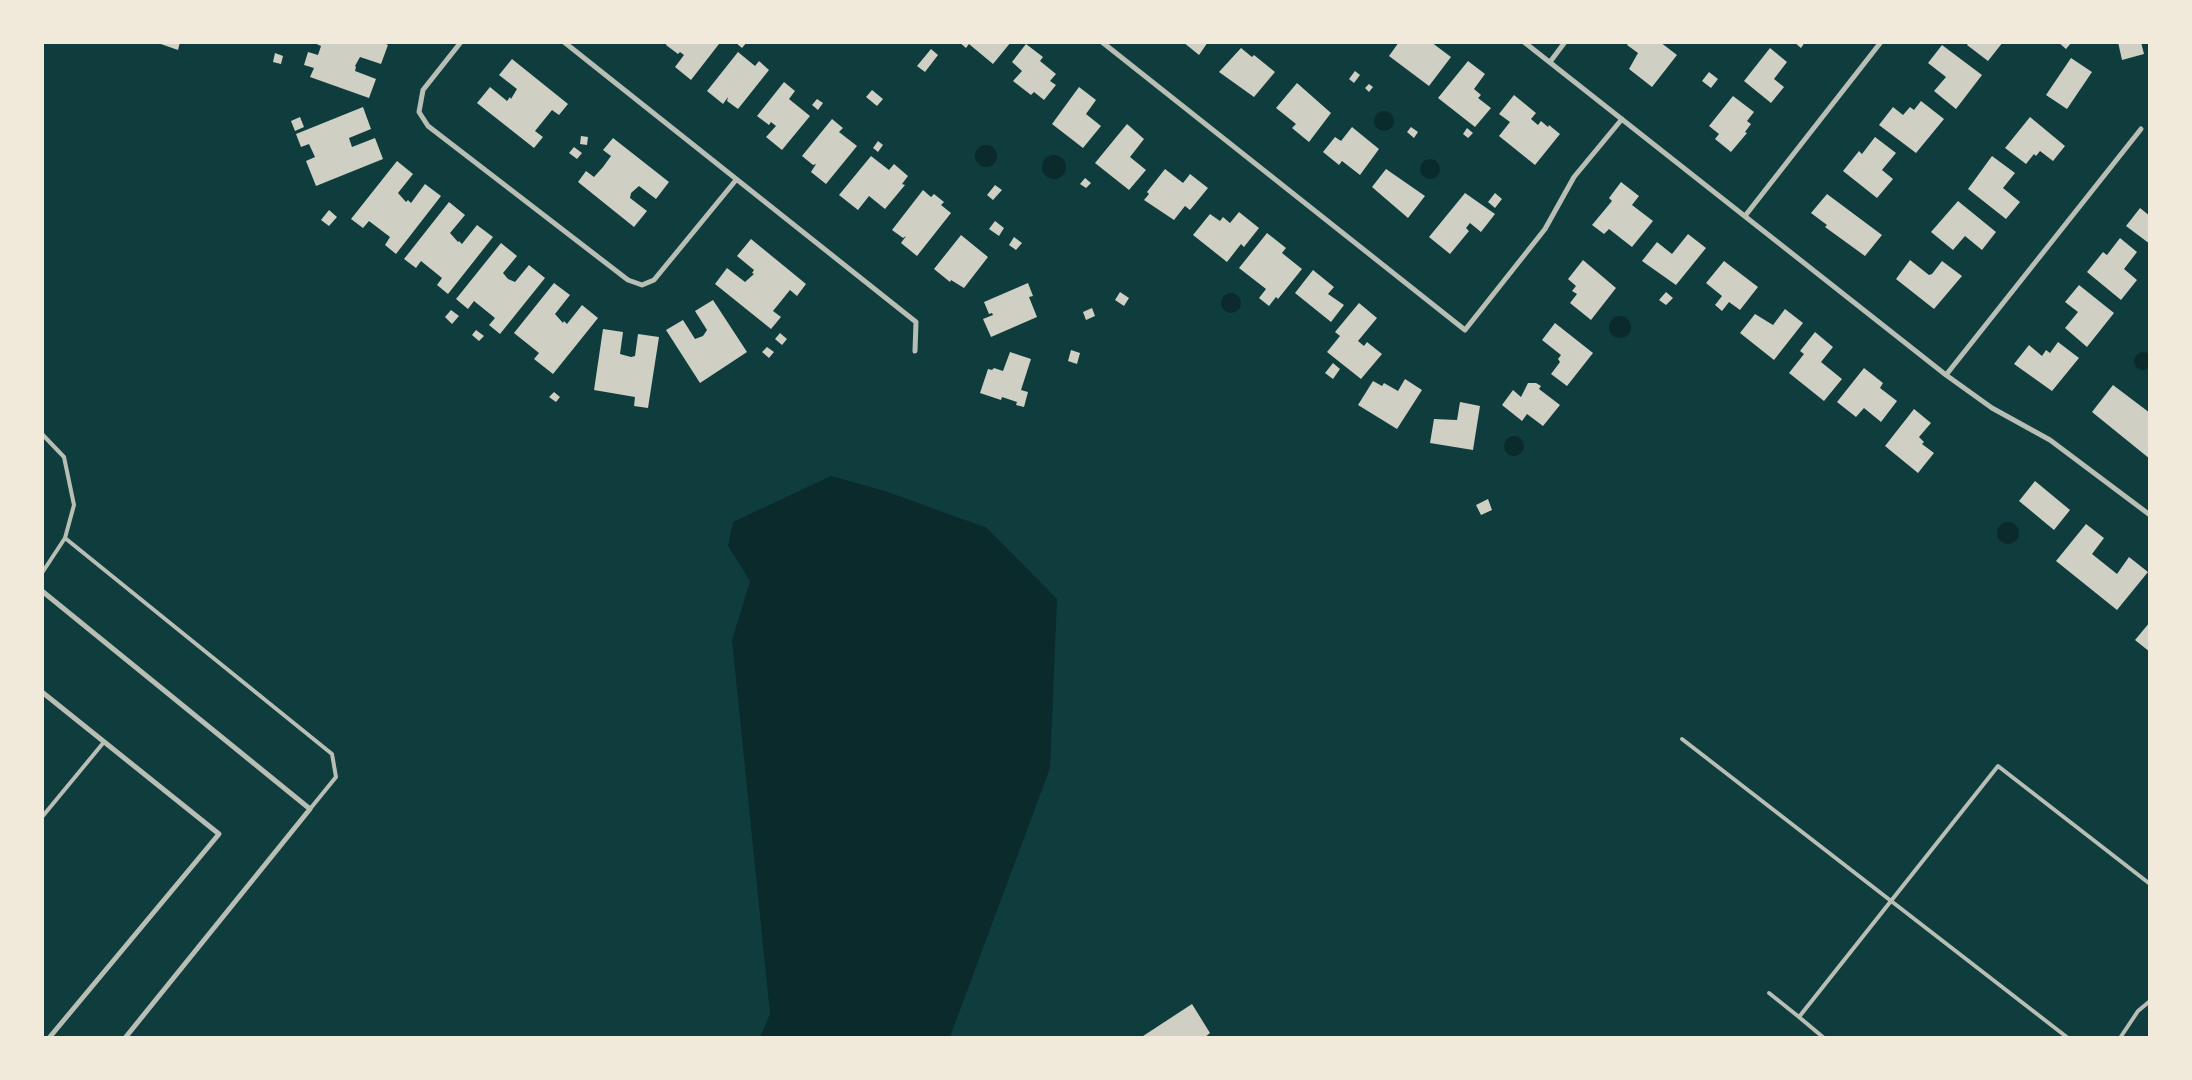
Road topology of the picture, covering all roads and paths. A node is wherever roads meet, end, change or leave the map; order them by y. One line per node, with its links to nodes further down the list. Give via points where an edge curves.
1 (461, 42): 10 (street, via 423,90 419,112 428,126 628,280 642,285 654,280)
2 (564, 42): 10 (street)
3 (1102, 42): 8 (street, via 1465,330 1545,230 1574,177)
4 (1524, 42): 7 (street)
5 (1565, 42): 7 (street)
6 (1881, 42): 11 (street)
7 (1550, 62): 8 (street)
8 (1622, 119): 11 (street)
9 (2142, 129): 13 (street)
10 (736, 180): 12 (street, via 916,322)
11 (1745, 216): 13 (street)
12 (915, 351)
13 (1946, 375): 15 (street, via 1992,408 2050,440)
14 (42, 434): 16 (lane, via 64,457 74,505)
15 (2150, 515)
16 (65, 538): 17 (lane); 22 (lane, via 332,754 336,777)
17 (42, 573)
18 (42, 591): 22 (street)
19 (42, 692): 21 (street)
20 (1682, 739): 25 (lane)
21 (104, 742): 23 (lane); 29 (street, via 220,834)
22 (310, 809): 30 (street)
23 (42, 817)
24 (2150, 884): 25 (lane, via 1998,766)
25 (1891, 901): 28 (lane); 32 (lane)
26 (1769, 993): 28 (lane)
27 (2150, 1001): 33 (lane, via 2138,1011)
28 (1799, 1017): 31 (lane)
29 (49, 1038)
30 (126, 1038)
31 (1824, 1038)
32 (2068, 1038)
33 (2120, 1038)

